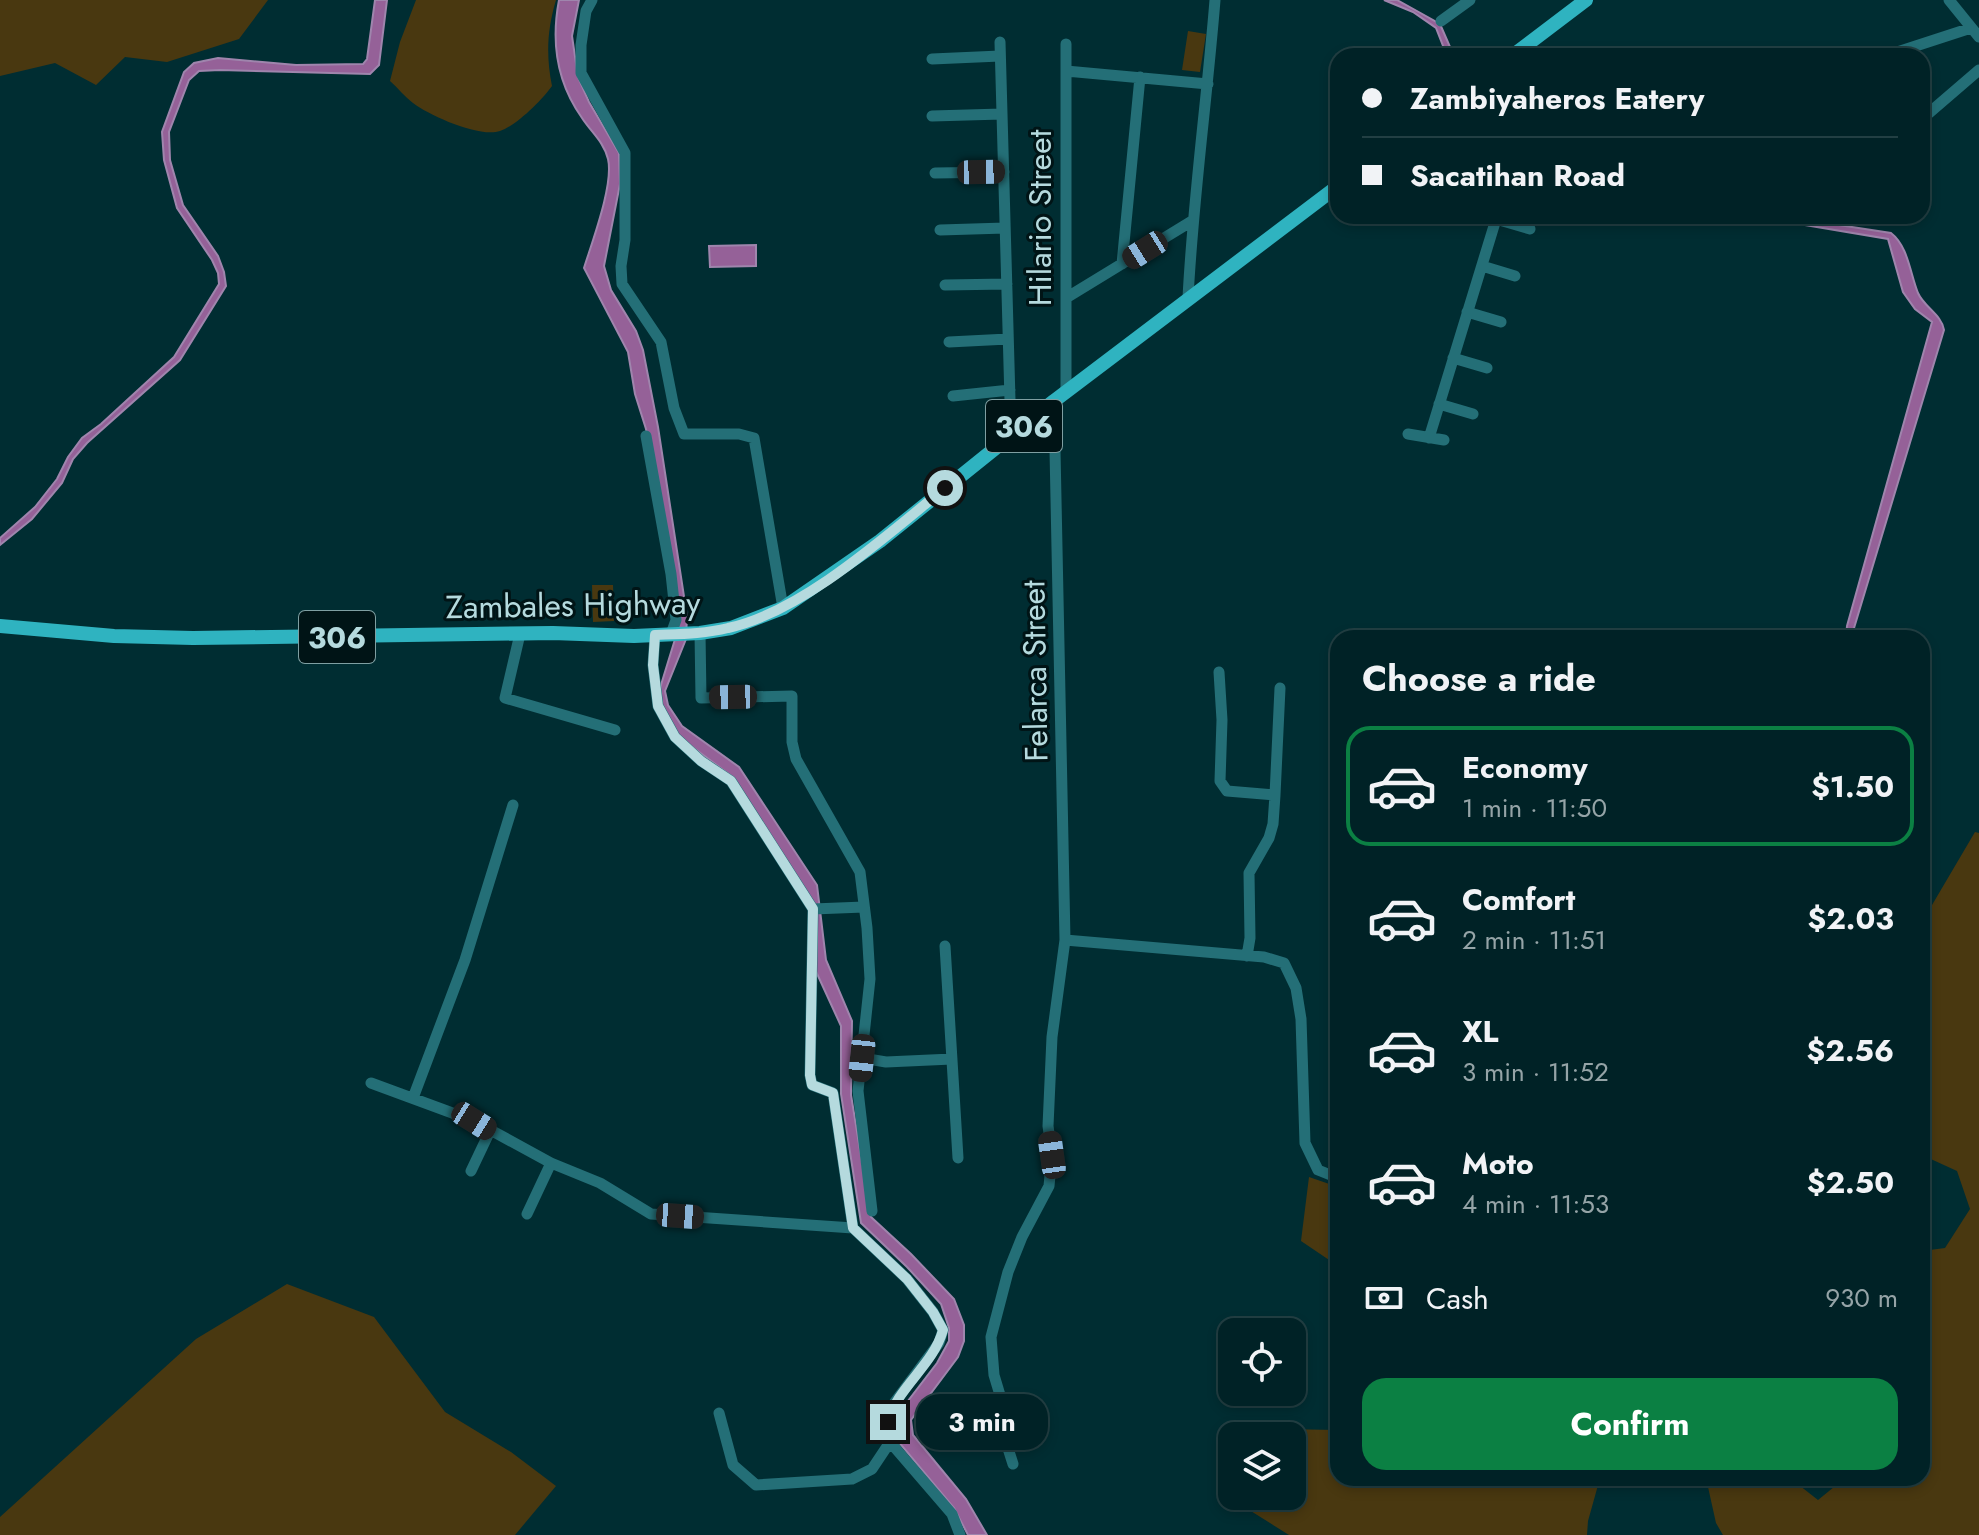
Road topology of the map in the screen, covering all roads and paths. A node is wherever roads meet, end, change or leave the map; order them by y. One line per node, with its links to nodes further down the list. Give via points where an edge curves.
1 (592, 0): 54 (street, via 586,11 581,73 625,153 622,284 661,342 684,434 754,438)
2 (1215, 0): 18 (street)
3 (1470, 0): 7 (street)
4 (1586, 0): 6 (main road)
5 (1949, 0): 8 (street)
6 (1568, 5): 11 (main road)
7 (1441, 21)
8 (1975, 33): 12 (street)
9 (1000, 42): 13 (street)
10 (1066, 44): 16 (street, Hilario Street)
11 (1521, 48)
12 (1916, 48)
13 (1000, 56): 14 (street); 20 (street)
14 (932, 59)
15 (1979, 70): 19 (street)
16 (1066, 71): 17 (street); 36 (street, Hilario Street)
17 (1140, 77): 18 (street); 31 (street)
18 (1208, 84): 25 (street)
19 (1930, 112)
20 (1002, 114): 21 (street); 22 (street)
21 (932, 116)
22 (1004, 172): 23 (street); 28 (street)
23 (935, 173)
24 (1330, 192): 37 (main road, Zambales Highway / 306)
25 (1192, 221): 31 (street); 37 (street)
26 (1495, 224): 32 (street)
27 (1516, 224): 29 (street)
28 (1005, 228): 30 (street); 34 (street)
29 (1530, 229)
30 (940, 230)
31 (1122, 264): 36 (street)
32 (1482, 266): 33 (street); 38 (street)
33 (1515, 276)
34 (1007, 284): 35 (street); 40 (street)
35 (945, 285)
36 (1066, 298): 46 (street, Hilario Street)
37 (1188, 298): 46 (main road, Zambales Highway / 306)
38 (1467, 312): 39 (street); 42 (street)
39 (1501, 322)
40 (1008, 339): 41 (street); 44 (street)
41 (949, 342)
42 (1453, 358): 43 (street); 47 (street)
43 (1487, 368)
44 (1010, 390): 45 (street); 51 (street)
45 (953, 396)
46 (1060, 397): 51 (main road, Zambales Highway / 306); 69 (street, Felarca Street)
47 (1439, 404): 48 (street); 52 (street)
48 (1473, 414)
49 (1408, 434): 52 (street)
50 (646, 436): 58 (street, via 671,574)
51 (1011, 436): 54 (main road, Zambales Highway / 306, via 880,541)
52 (1429, 438): 53 (street)
53 (1444, 440)
54 (783, 608): 56 (main road, Zambales Highway / 306, via 731,628)
55 (0, 626): 57 (main road, Zambales Highway / 306, via 193,638)
56 (697, 633): 58 (main road, Zambales Highway / 306); 67 (street, via 701,698 792,696 796,759 860,872)
57 (520, 634): 59 (main road, Zambales Highway / 306); 62 (street, via 505,698)
58 (673, 634): 59 (main road, Zambales Highway / 306)
59 (655, 635): 68 (street, via 658,706 675,737 731,781)
60 (1219, 672): 63 (street, via 1220,781 1227,791)
61 (1280, 688): 64 (street)
62 (615, 730)
63 (1254, 795): 64 (street); 66 (street)
64 (1275, 795): 66 (street)
65 (513, 805): 75 (street, via 465,960)
66 (1274, 816): 71 (street, via 1269,838 1249,873)
67 (864, 907): 68 (street); 72 (street, via 870,979)
68 (813, 909): 83 (street, via 810,1075 812,1085 833,1093)
69 (1065, 940): 71 (street); 86 (street, Felarca Street, via 1052,1037 1049,1186 1008,1272 991,1337)
70 (945, 946): 73 (street)
71 (1247, 956): 80 (street, via 1284,963 1296,988 1305,1143 1318,1170)
72 (862, 1058): 73 (street); 81 (street, via 858,1091)
73 (952, 1059): 77 (street)
74 (371, 1083): 75 (street)
75 (413, 1098): 76 (street)
76 (490, 1131): 78 (street); 79 (street)
77 (958, 1158)
78 (551, 1163): 82 (street); 83 (street, via 600,1183 651,1214)
79 (471, 1171)
80 (1330, 1175)
81 (872, 1211)
82 (527, 1214)
83 (853, 1228): 85 (street, via 907,1279 943,1330 934,1352 892,1406)
84 (719, 1413): 85 (street, via 733,1465 756,1485 852,1479 872,1469)
85 (890, 1442): 87 (street, via 952,1514)
86 (1013, 1464)
87 (960, 1535)

